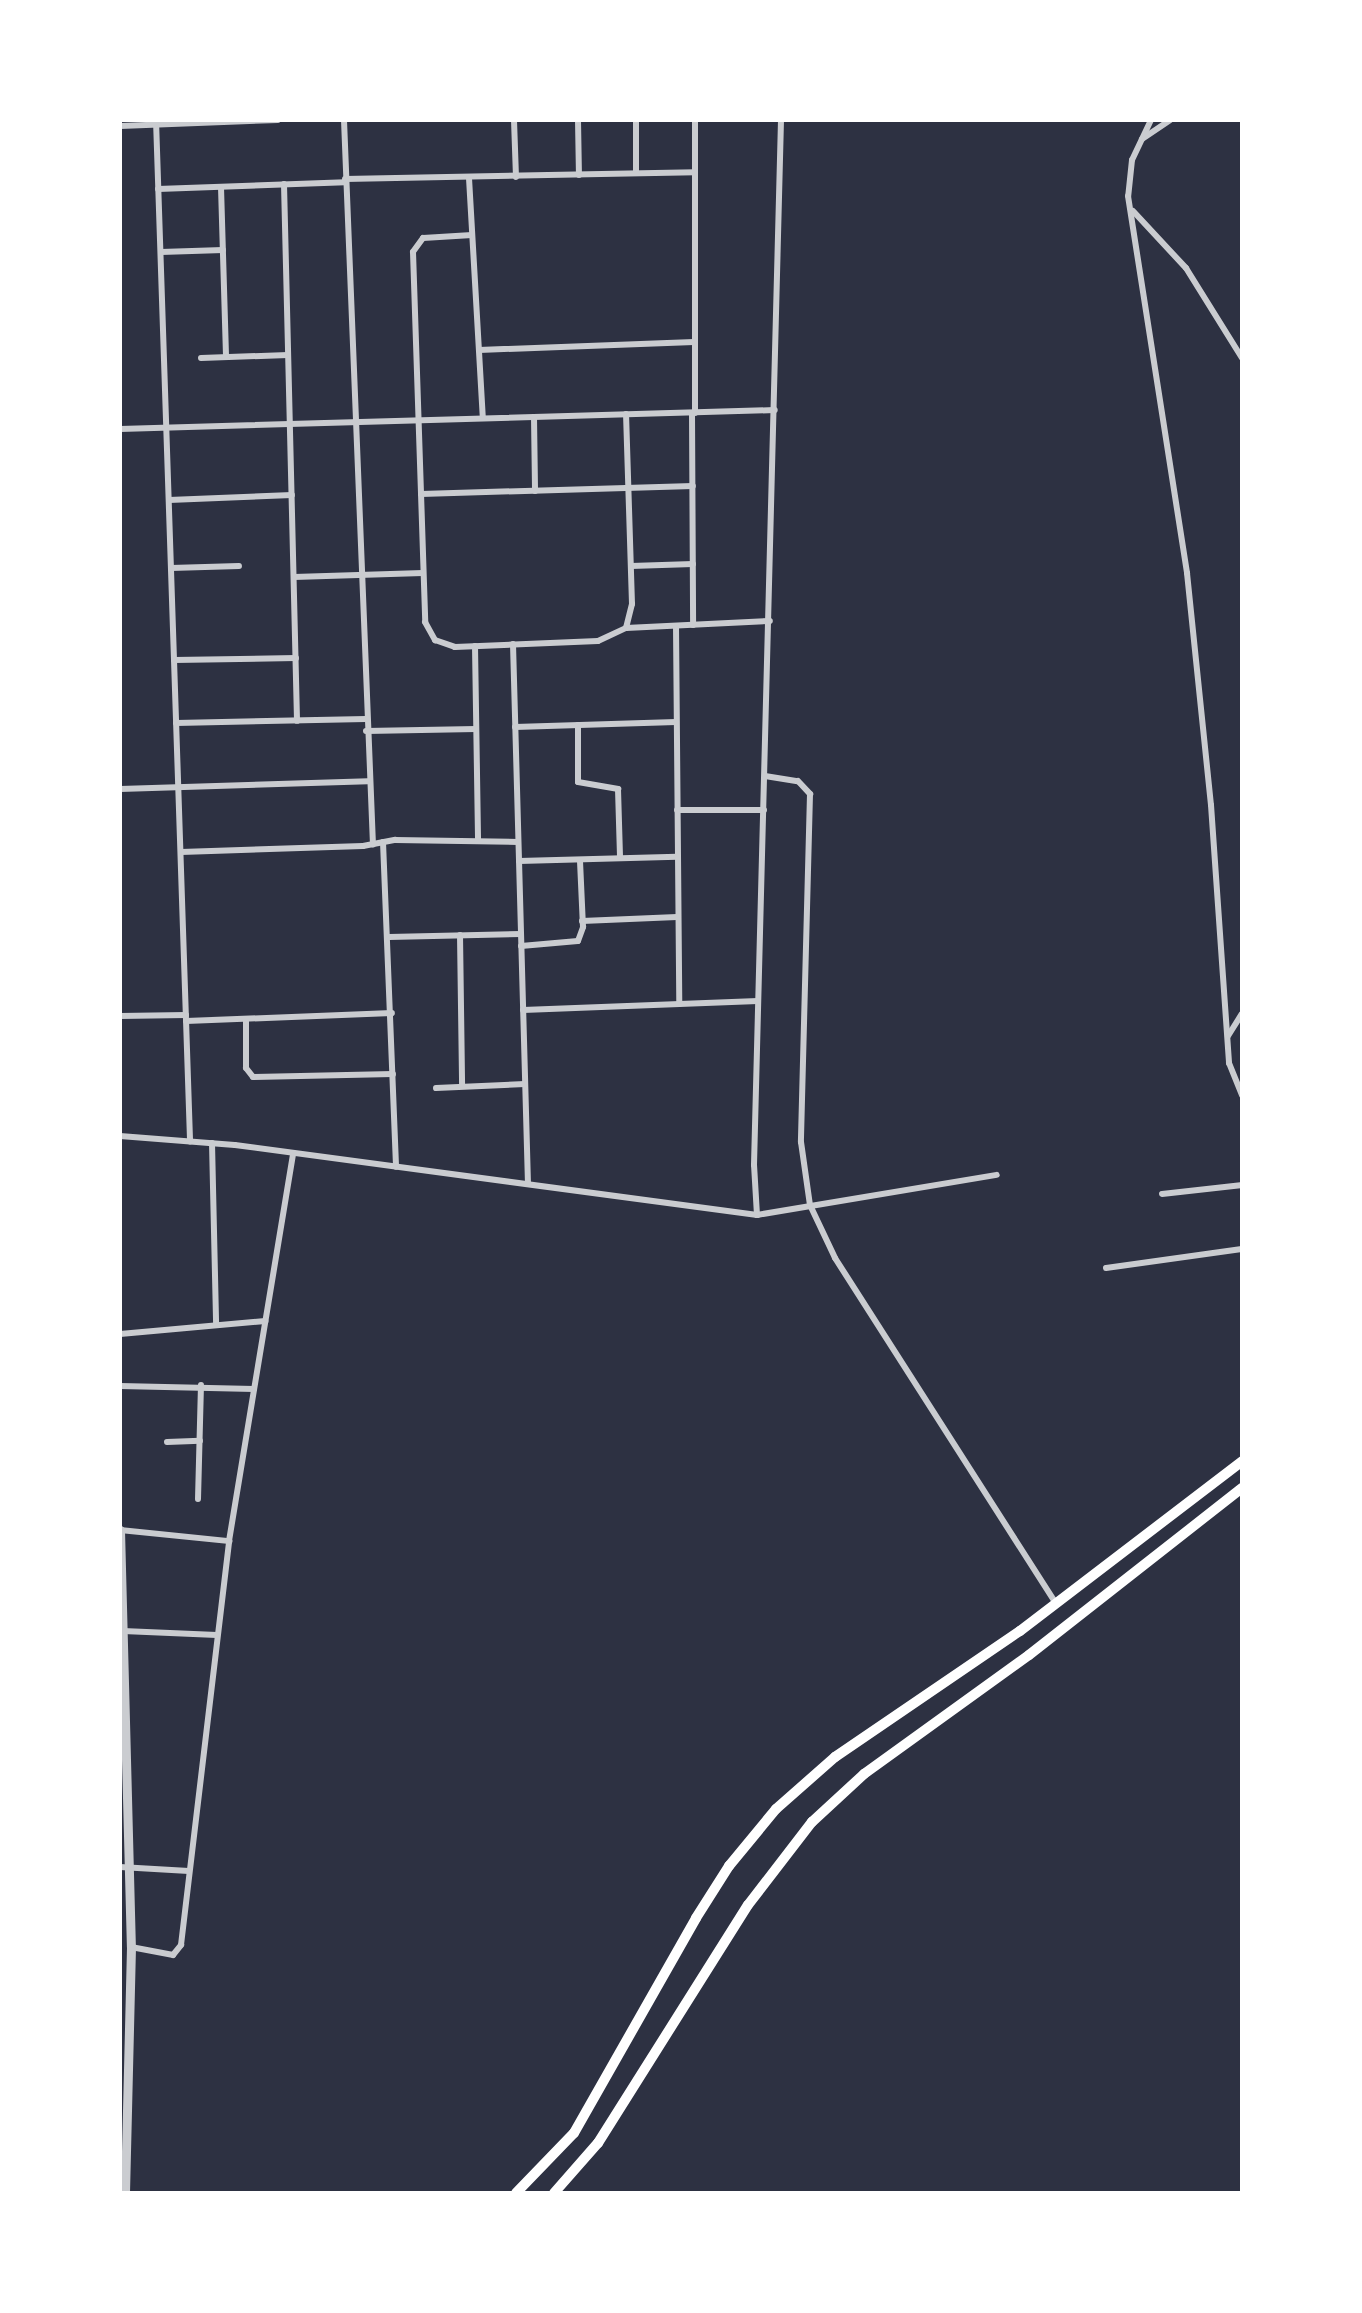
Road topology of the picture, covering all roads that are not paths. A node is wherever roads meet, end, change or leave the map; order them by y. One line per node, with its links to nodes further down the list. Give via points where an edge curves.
1 (278, 120): 10 (street)
2 (344, 120): 18 (street)
3 (514, 120): 16 (street)
4 (578, 120): 15 (street)
5 (636, 120): 14 (street)
6 (695, 120): 13 (street)
7 (780, 120): 32 (street)
8 (1151, 120): 12 (street)
9 (1170, 120): 12 (street)
10 (156, 122): 11 (street); 21 (street)
11 (120, 126)
12 (1139, 141): 22 (street, via 1129,170)
13 (695, 172): 14 (street); 26 (street)
14 (636, 174): 15 (street)
15 (578, 175): 16 (street)
16 (516, 177): 17 (street)
17 (469, 178): 18 (street); 23 (street)
18 (345, 180): 19 (street); 38 (street)
19 (284, 184): 20 (street); 28 (street)
20 (220, 187): 21 (street); 24 (street)
21 (158, 190): 25 (street)
22 (1130, 208): 31 (street, via 1186,268); 100 (street, via 1190,604)
23 (472, 235): 27 (street); 37 (street, via 428,236 414,246)
24 (222, 250): 25 (street); 29 (street)
25 (161, 252): 40 (street)
26 (694, 342): 27 (street); 33 (street)
27 (479, 350): 36 (street)
28 (288, 355): 29 (street); 39 (street)
29 (226, 357): 30 (street)
30 (201, 358)
31 (1242, 358)
32 (775, 410): 33 (street); 55 (street)
33 (694, 412): 34 (street); 42 (street)
34 (626, 414): 35 (street); 43 (street)
35 (534, 417): 36 (street); 44 (street)
36 (483, 418): 37 (street)
37 (419, 420): 38 (street); 45 (street)
38 (354, 422): 39 (street); 53 (street)
39 (290, 424): 40 (street); 46 (street)
40 (166, 427): 41 (street); 47 (street)
41 (120, 429)
42 (693, 486): 43 (street); 48 (street)
43 (629, 488): 44 (street); 50 (street)
44 (536, 491): 45 (street)
45 (421, 494): 52 (street)
46 (292, 495): 47 (street); 54 (street)
47 (169, 500): 51 (street)
48 (693, 564): 50 (street); 56 (street)
49 (239, 566): 51 (street)
50 (631, 566): 58 (street, via 632,616)
51 (171, 568): 62 (street)
52 (423, 572): 53 (street); 60 (street, via 424,622 435,640)
53 (360, 575): 54 (street); 63 (street)
54 (294, 577): 61 (street)
55 (770, 621): 56 (street); 71 (street)
56 (693, 625): 57 (street)
57 (676, 626): 58 (street); 65 (street)
58 (626, 628): 59 (street, via 608,640)
59 (512, 644): 60 (street); 68 (street)
60 (475, 646): 69 (street)
61 (296, 658): 62 (street); 64 (street)
62 (174, 660): 66 (street)
63 (366, 720): 64 (street); 70 (street)
64 (297, 721): 66 (street)
65 (676, 722): 67 (street); 75 (street)
66 (176, 723): 73 (street)
67 (578, 725): 68 (street); 83 (street, via 578,782 618,789)
68 (515, 727): 79 (street)
69 (476, 729): 70 (street); 77 (street)
70 (366, 731): 72 (street)
71 (765, 776): 76 (street); 115 (street, via 798,781 810,794 801,1142)
72 (368, 781): 73 (street); 80 (street)
73 (178, 788): 74 (street); 81 (street)
74 (120, 789)
75 (677, 810): 76 (street); 82 (street)
76 (764, 810): 92 (street)
77 (478, 839): 78 (street); 79 (street)
78 (384, 842): 80 (street); 90 (street)
79 (518, 842): 85 (street)
80 (373, 844): 81 (street)
81 (180, 852): 98 (street)
82 (677, 857): 83 (street); 86 (street)
83 (620, 858): 84 (street)
84 (580, 860): 85 (street); 87 (street)
85 (519, 861): 88 (street)
86 (678, 916): 87 (street); 93 (street)
87 (582, 921): 91 (street, via 582,935 572,945)
88 (521, 934): 89 (street); 91 (street)
89 (460, 935): 90 (street); 103 (street)
90 (389, 938): 95 (street)
91 (521, 946): 94 (street)
92 (758, 1001): 93 (street); 116 (street)
93 (679, 1004): 94 (street)
94 (523, 1010): 102 (street)
95 (392, 1013): 99 (street); 101 (street)
96 (1242, 1014): 100 (street)
97 (120, 1016): 98 (street)
98 (186, 1018): 99 (street); 107 (street)
99 (246, 1018): 101 (street, via 246,1068 253,1077)
100 (1227, 1037): 105 (street)
101 (393, 1074): 110 (street)
102 (525, 1084): 103 (street); 112 (street)
103 (462, 1086): 104 (street)
104 (436, 1088)
105 (1242, 1096)
106 (120, 1136): 107 (street)
107 (190, 1142): 108 (street)
108 (212, 1143): 109 (street); 120 (street)
109 (293, 1153): 110 (street); 119 (street)
110 (396, 1166): 112 (street)
111 (997, 1174): 115 (street)
112 (528, 1184): 116 (street)
113 (1242, 1185): 114 (street)
114 (1162, 1194)
115 (810, 1205): 116 (street); 132 (street, via 861,1301)
116 (757, 1214)
117 (1242, 1249): 118 (street)
118 (1106, 1268)
119 (266, 1320): 120 (street); 124 (street)
120 (216, 1326): 121 (street)
121 (120, 1334)
122 (201, 1385): 123 (street); 124 (street); 125 (street)
123 (120, 1386)
124 (254, 1389): 131 (street)
125 (200, 1441): 126 (street); 129 (street)
126 (166, 1442)
127 (1242, 1461): 132 (main road)
128 (1242, 1488): 139 (main road, via 864,1774 812,1822 748,1905)
129 (198, 1499)
130 (120, 1530): 131 (street); 133 (street)
131 (229, 1541): 134 (street)
132 (1056, 1603): 138 (main road, via 835,1756 776,1809 696,1918)
133 (123, 1631): 134 (street); 135 (street)
134 (217, 1635): 136 (street)
135 (124, 1867): 136 (street); 137 (street)
136 (189, 1870): 137 (street, via 177,1953)
137 (130, 1947): 140 (street)
138 (574, 2132): 139 (main road); 141 (main road)
139 (590, 2153): 142 (main road)
140 (125, 2193)
141 (516, 2193)
142 (554, 2193)

